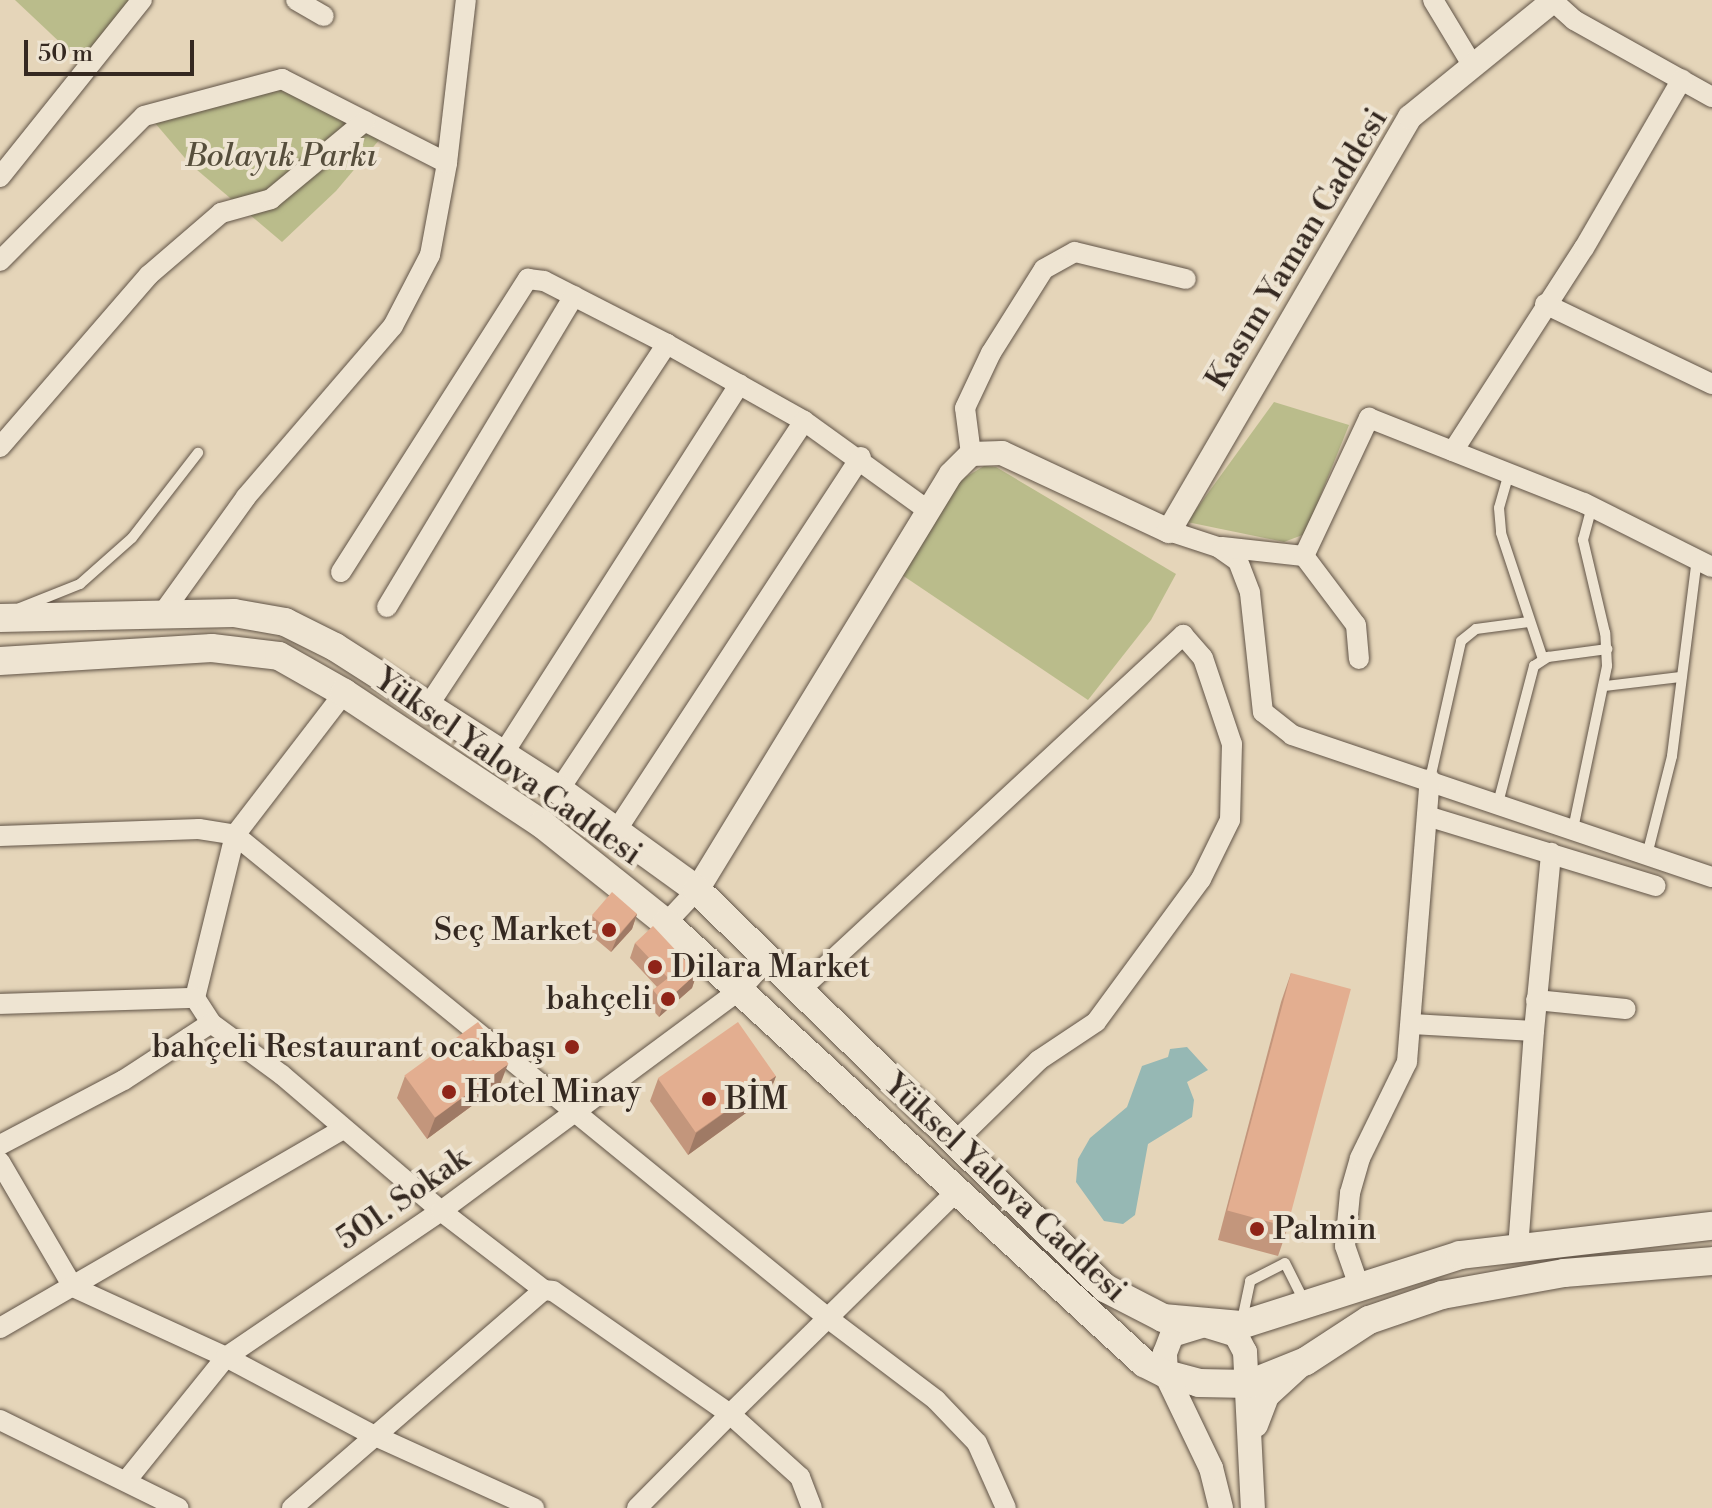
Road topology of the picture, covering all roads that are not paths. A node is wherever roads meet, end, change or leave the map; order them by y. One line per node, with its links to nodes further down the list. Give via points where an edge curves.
1 (142, 0): 12 (street)
2 (296, 0): 6 (street)
3 (466, 0): 11 (street)
4 (1433, 0): 7 (street)
5 (1553, 0): 7 (street, Kasım Yaman Caddesi); 8 (street, via 1574,20)
6 (324, 16)
7 (1471, 63): 29 (street, Kasım Yaman Caddesi, via 1410,117)
8 (1682, 79): 9 (street); 16 (street, via 1584,248)
9 (1712, 97)
10 (365, 121): 11 (street); 13 (street, via 282,79 144,116); 21 (street, via 271,199 221,213 149,275)
11 (447, 163): 35 (street, via 430,255 393,326 246,497)
12 (0, 177)
13 (0, 261)
14 (1186, 279): 24 (street, via 1075,252 1044,269 991,353 965,408)
15 (574, 296): 17 (street); 33 (street, via 544,281 528,279 520,285); 34 (street)
16 (1545, 304): 19 (street); 22 (street)
17 (667, 344): 18 (street); 45 (street)
18 (740, 384): 20 (street); 46 (street)
19 (1712, 384)
20 (804, 421): 25 (street); 48 (street)
21 (0, 447)
22 (1453, 451): 26 (street); 31 (street, via 1369,418)
23 (198, 453): 36 (lane, via 132,538 80,584)
24 (971, 454): 28 (street, via 951,474); 29 (street, via 1002,453)
25 (861, 457): 28 (street); 52 (street)
26 (1509, 473): 27 (street); 37 (lane, via 1499,508 1501,533)
27 (1592, 507): 32 (street); 38 (lane, via 1583,540)
28 (929, 511): 59 (street)
29 (1169, 531): 30 (street)
30 (1218, 547): 31 (street); 47 (street, via 1238,561 1250,593 1263,712 1292,735)
31 (1304, 556): 39 (street, via 1356,625)
32 (1704, 563): 42 (lane)
33 (341, 572)
34 (387, 607)
35 (162, 614): 36 (main road, Yüksel Yalova Caddesi); 45 (main road, Yüksel Yalova Caddesi, via 234,613 285,622)
36 (0, 617)
37 (1529, 622): 40 (lane); 47 (lane, via 1476,629 1461,641)
38 (1607, 649): 40 (lane); 43 (lane)
39 (1359, 659)
40 (1543, 659): 49 (lane, via 1532,670)
41 (0, 661): 44 (main road, Yüksel Yalova Caddesi, via 212,648 279,656)
42 (1681, 677): 43 (lane); 56 (lane, via 1672,756)
43 (1605, 686): 51 (lane)
44 (344, 693): 53 (street); 60 (main road, Yüksel Yalova Caddesi, via 542,824)
45 (428, 706): 46 (main road, Yüksel Yalova Caddesi)
46 (503, 754): 48 (main road, Yüksel Yalova Caddesi)
47 (1430, 779): 49 (street); 50 (street)
48 (559, 790): 52 (main road, Yüksel Yalova Caddesi)
49 (1498, 803): 51 (street)
50 (1427, 816): 55 (street); 69 (street)
51 (1573, 829): 56 (street)
52 (616, 831): 59 (main road, Yüksel Yalova Caddesi)
53 (235, 835): 54 (street, via 199,829); 64 (street); 71 (street)
54 (0, 836)
55 (1551, 853): 58 (street); 65 (street)
56 (1647, 855): 57 (street)
57 (1712, 877)
58 (1656, 886)
59 (697, 890): 60 (street); 61 (main road, Yüksel Yalova Caddesi)
60 (666, 923): 62 (main road, Yüksel Yalova Caddesi)
61 (765, 962): 62 (street, 501. Sokak); 63 (main road, Yüksel Yalova Caddesi)
62 (740, 990): 71 (street, 501. Sokak); 76 (main road, Yüksel Yalova Caddesi)
63 (799, 991): 73 (main road, Yüksel Yalova Caddesi); 73 (street, via 1183,635 1203,658 1232,744 1230,820 1201,879 1096,1022 1039,1060)
64 (195, 998): 66 (street); 68 (street)
65 (1536, 1000): 67 (street); 70 (street)
66 (0, 1004)
67 (1626, 1009)
68 (211, 1023): 72 (street); 74 (street, via 124,1080)
69 (1412, 1024): 70 (street); 81 (street, via 1407,1062 1360,1158 1350,1193 1345,1246)
70 (1534, 1031): 79 (street)
71 (577, 1111): 77 (street, 501. Sokak); 85 (street)
72 (343, 1129): 77 (street); 82 (street)
73 (953, 1144): 86 (main road, Yüksel Yalova Caddesi, via 1105,1288 1163,1318)
74 (0, 1145)
75 (0, 1162): 82 (street)
76 (958, 1190): 85 (street); 91 (main road, Yüksel Yalova Caddesi, via 1144,1363)
77 (441, 1211): 83 (street); 89 (street, 501. Sokak)
78 (1712, 1226): 79 (main road, Yüksel Yalova Caddesi)
79 (1518, 1248): 81 (main road, Yüksel Yalova Caddesi, via 1460,1255)
80 (1712, 1261): 90 (main road, via 1564,1273 1442,1295 1369,1320)
81 (1359, 1286): 84 (main road, Yüksel Yalova Caddesi)
82 (73, 1287): 88 (street); 89 (street)
83 (544, 1290): 93 (street, via 553,1291); 95 (street)
84 (1305, 1305): 87 (main road, Yüksel Yalova Caddesi); 87 (lane, via 1285,1263 1250,1281)
85 (829, 1319): 93 (street); 103 (street, via 936,1400 977,1443)
86 (1204, 1325): 87 (main road, Yüksel Yalova Caddesi); 91 (street, via 1172,1335 1165,1353); 92 (street, via 1236,1335 1245,1352)
87 (1241, 1325)
88 (0, 1328)
89 (226, 1357): 95 (street); 97 (street, 501. Sokak)
90 (1306, 1361): 92 (main road); 96 (street, via 1267,1396)
91 (1166, 1374): 92 (main road, Yüksel Yalova Caddesi); 104 (street, via 1211,1468)
92 (1242, 1386): 96 (street)
93 (730, 1414): 101 (street); 102 (street, via 800,1477)
94 (0, 1420): 97 (street)
95 (373, 1435): 99 (street); 100 (street)
96 (1252, 1439): 105 (street)
97 (126, 1481): 98 (street)
98 (179, 1508)
99 (292, 1508)
100 (534, 1508)
101 (637, 1508)
102 (812, 1508)
103 (1006, 1508)
104 (1221, 1508)
105 (1253, 1508)

